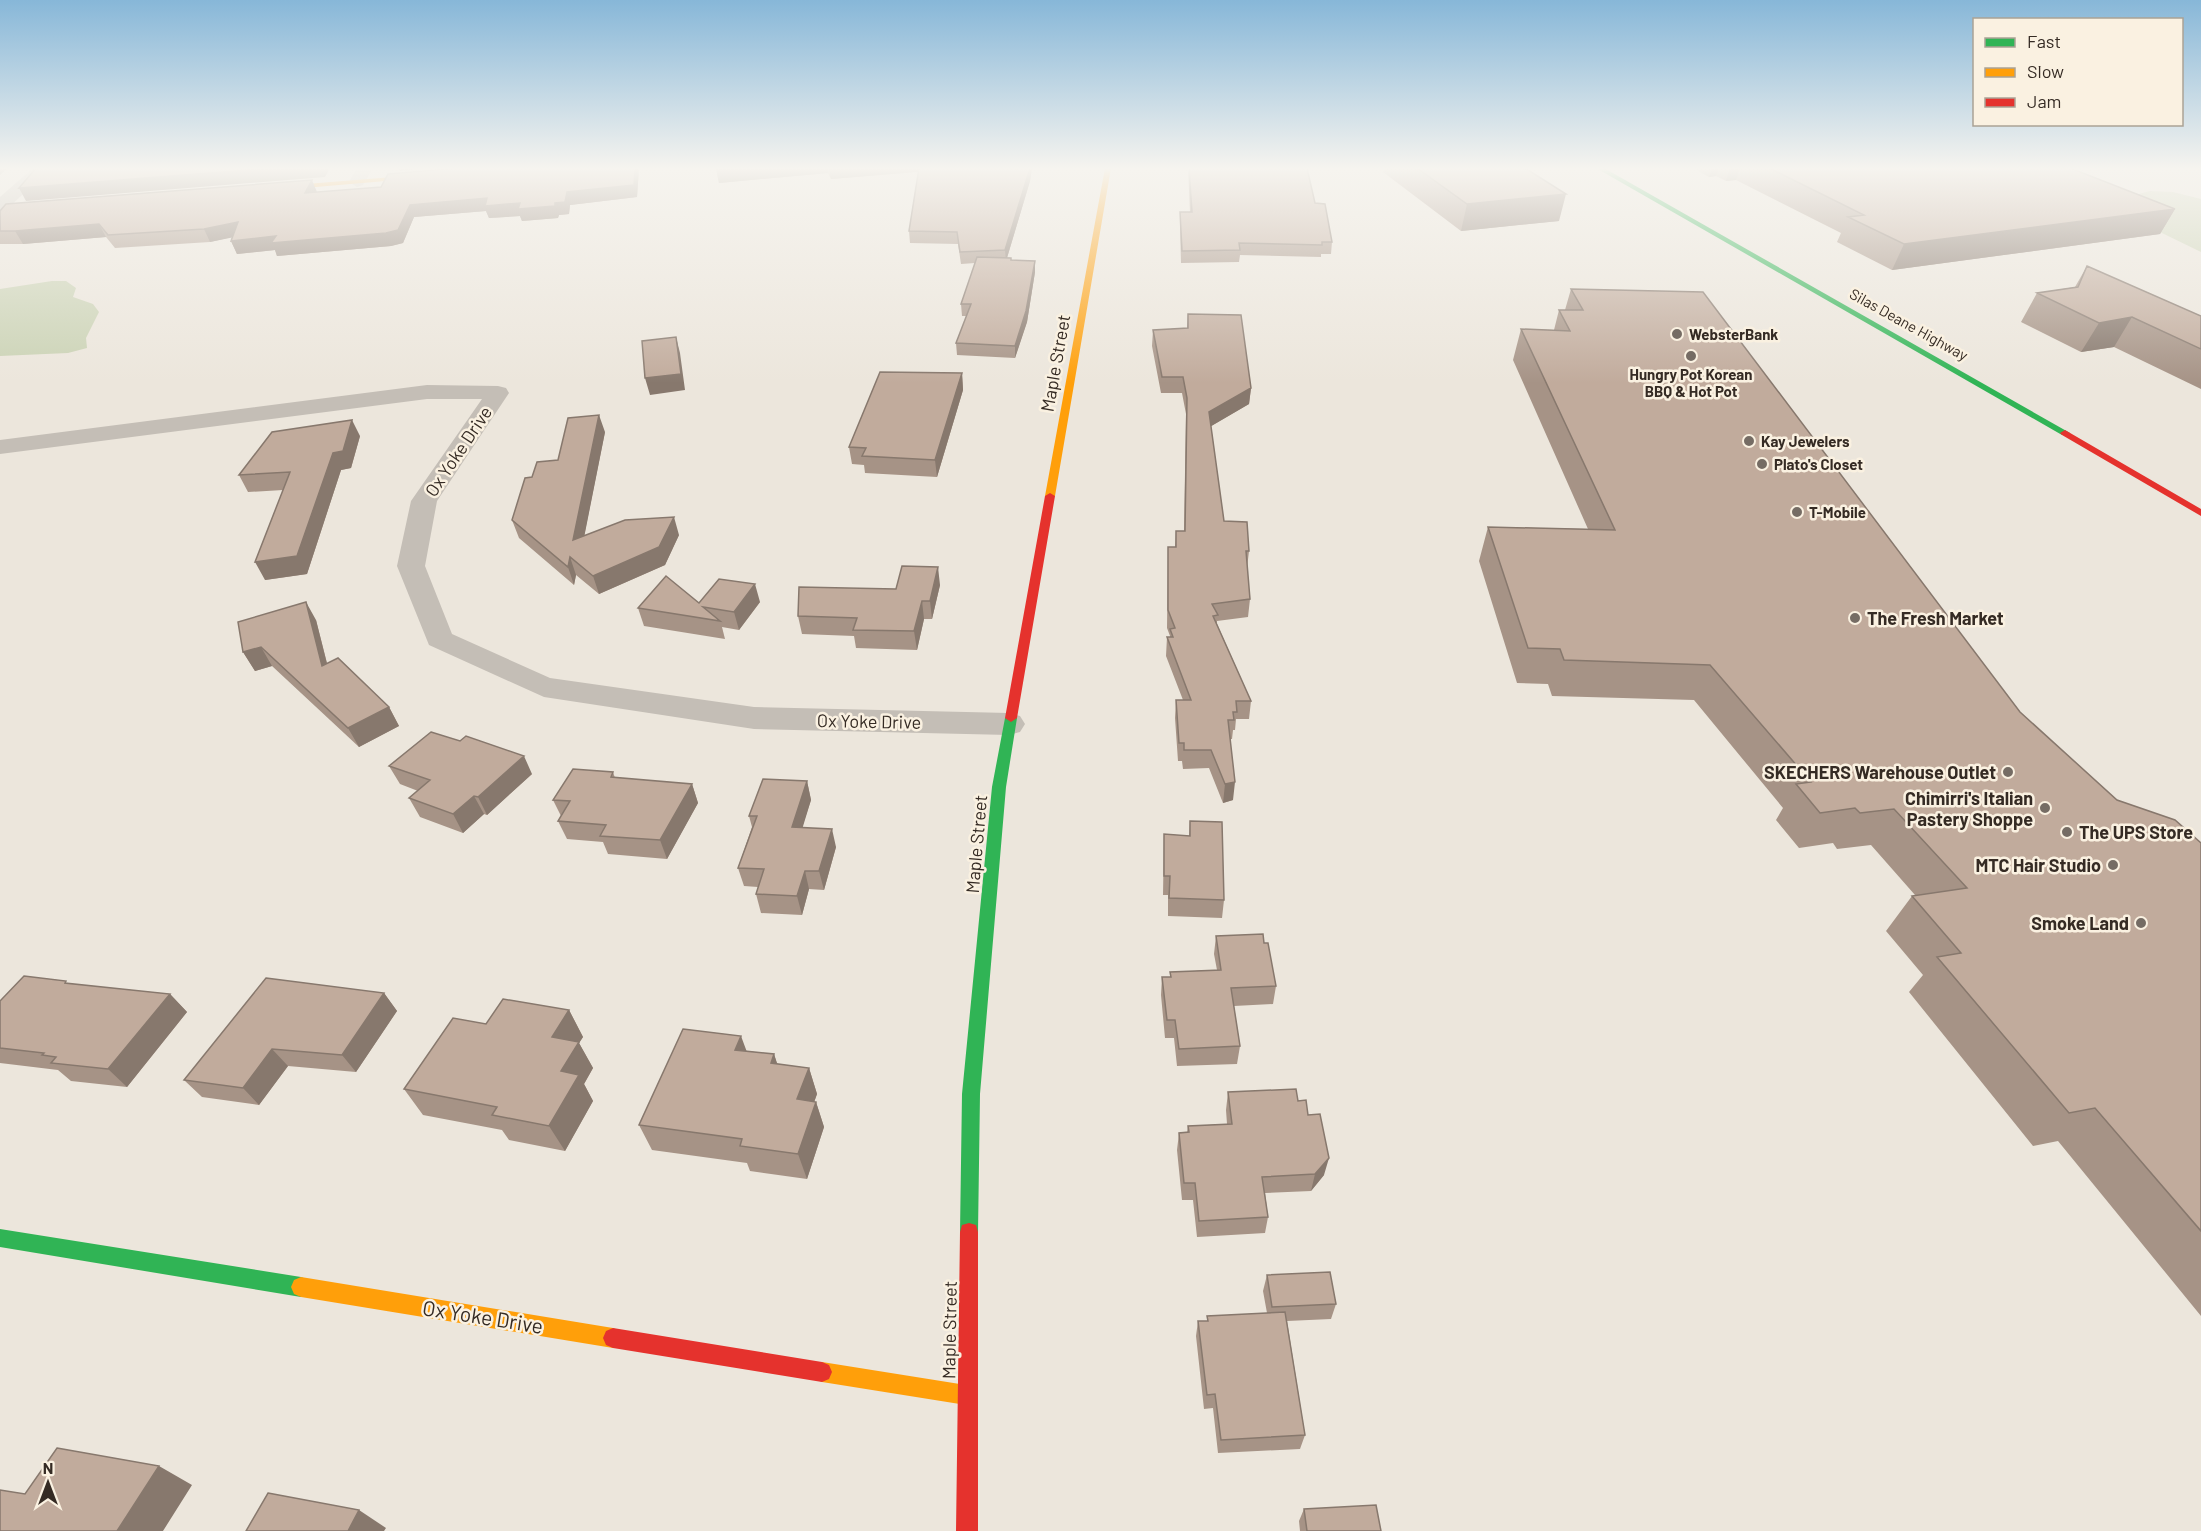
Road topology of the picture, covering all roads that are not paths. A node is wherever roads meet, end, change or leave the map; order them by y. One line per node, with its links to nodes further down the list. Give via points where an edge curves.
1 (1095, 239): 5 (main road, Maple Street)
2 (1726, 239): 4 (main road, Silas Deane Highway)
3 (0, 447): 5 (street, Ox Yoke Drive, via 428,392 498,393 424,501 411,566 439,639 544,687 754,718)
4 (2201, 513)
5 (1009, 724): 7 (main road, Maple Street, via 999,787 971,1094)
6 (0, 1239): 7 (main road, Ox Yoke Drive)
7 (966, 1395): 8 (main road, Maple Street)
8 (967, 1531)

